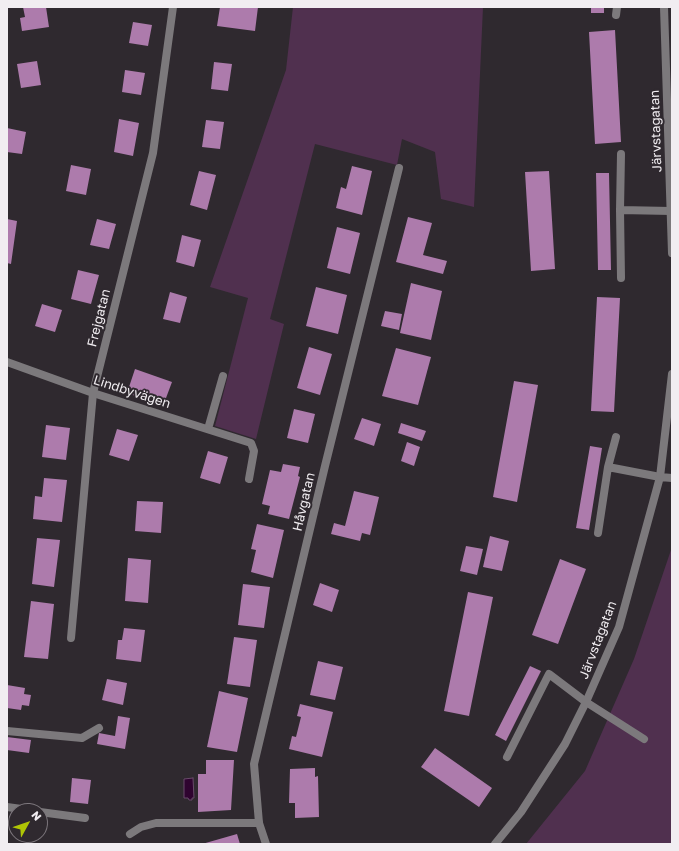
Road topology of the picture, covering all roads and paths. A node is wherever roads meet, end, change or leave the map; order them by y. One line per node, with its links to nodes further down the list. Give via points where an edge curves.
1 (174, 7): 12 (street, Frejgatan, via 153,153)
2 (664, 7): 6 (street, Järvstagatan)
3 (621, 154): 5 (street)
4 (399, 168): 28 (street, Håvgatan, via 254,764)
5 (620, 210): 6 (street); 8 (street)
6 (671, 211): 7 (street, Järvstagatan)
7 (672, 254)
8 (621, 278)
9 (7, 362): 12 (street, Lindbyvägen)
10 (672, 374): 16 (street, Järvstagatan)
11 (223, 376): 13 (street)
12 (93, 393): 13 (street, Lindbyvägen); 20 (street, Frejgatan)
13 (208, 429): 18 (street, Lindbyvägen, via 251,443 254,451)
14 (616, 437): 15 (street)
15 (608, 467): 16 (street); 19 (street)
16 (660, 477): 17 (street); 21 (street, Järvstagatan, via 619,627)
17 (672, 478)
18 (249, 479)
19 (598, 533)
20 (71, 638)
21 (586, 702): 24 (street); 25 (street, via 549,674); 31 (street, Järvstagatan, via 553,762 521,812)
22 (99, 728): 23 (street, via 82,738)
23 (7, 731)
24 (644, 739)
25 (506, 757)
26 (48, 813): 27 (street)
27 (85, 818)
28 (260, 823): 29 (street, via 156,823 140,827); 30 (street, Håvgatan)
29 (130, 834)
30 (266, 844)
31 (496, 844)

